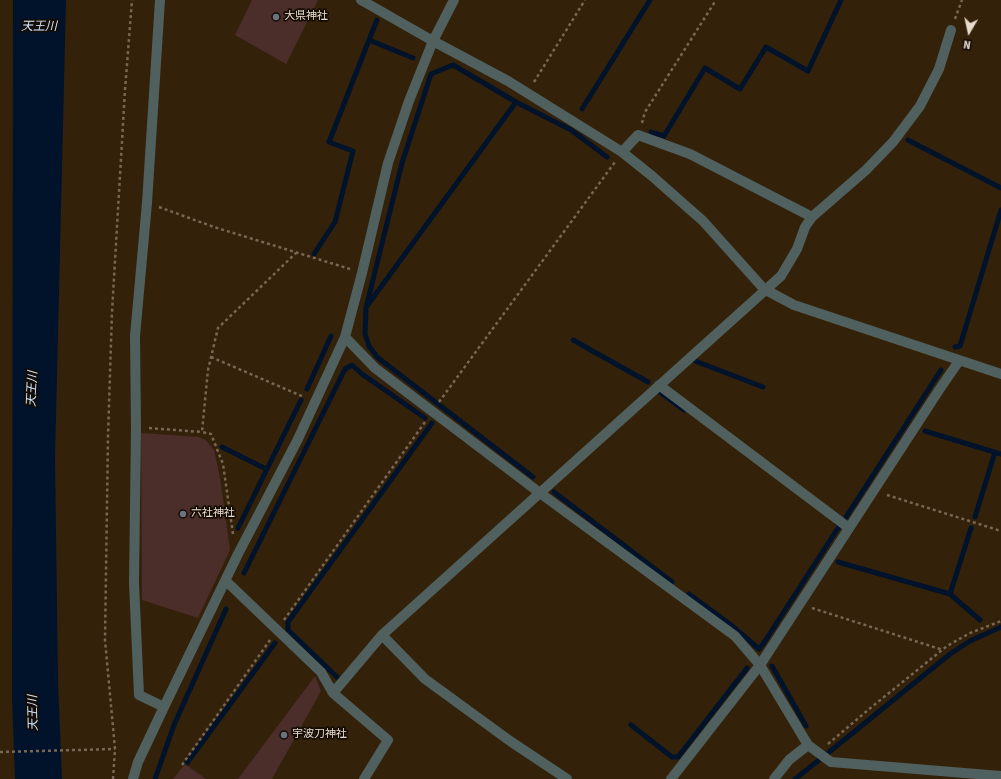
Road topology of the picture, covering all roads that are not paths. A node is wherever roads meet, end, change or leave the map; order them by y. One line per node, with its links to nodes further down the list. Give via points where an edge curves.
1 (160, 0): 19 (street, via 147,203 135,336 134,582 139,695)
2 (361, 0): 5 (street)
3 (454, 0): 5 (street)
4 (951, 30): 7 (street, via 939,69 920,106 866,170)
5 (433, 41): 6 (street, via 508,81); 9 (street, via 388,162)
6 (622, 152): 7 (street, via 638,135 690,154); 8 (street, via 703,221)
7 (812, 216): 8 (street, via 781,276)
8 (764, 289): 10 (street, via 794,305); 12 (street)
9 (344, 337): 13 (street, via 375,368); 15 (street, via 315,402)
10 (959, 361): 11 (street); 14 (street)
11 (1001, 374)
12 (660, 386): 13 (street); 14 (street)
13 (540, 493): 16 (street); 17 (street, via 735,636)
14 (849, 528): 17 (street)
15 (226, 581): 18 (street, via 321,672); 19 (street)
16 (382, 635): 18 (street); 24 (street, via 425,679)
17 (760, 665): 20 (street); 25 (street)
18 (333, 693): 23 (street, via 388,740)
19 (164, 707): 22 (street, via 138,762)
20 (808, 745): 21 (street, via 830,762); 26 (street, via 789,760)
21 (1001, 776)
22 (133, 779)
23 (364, 779)
24 (567, 779)
25 (671, 779)
26 (774, 779)

